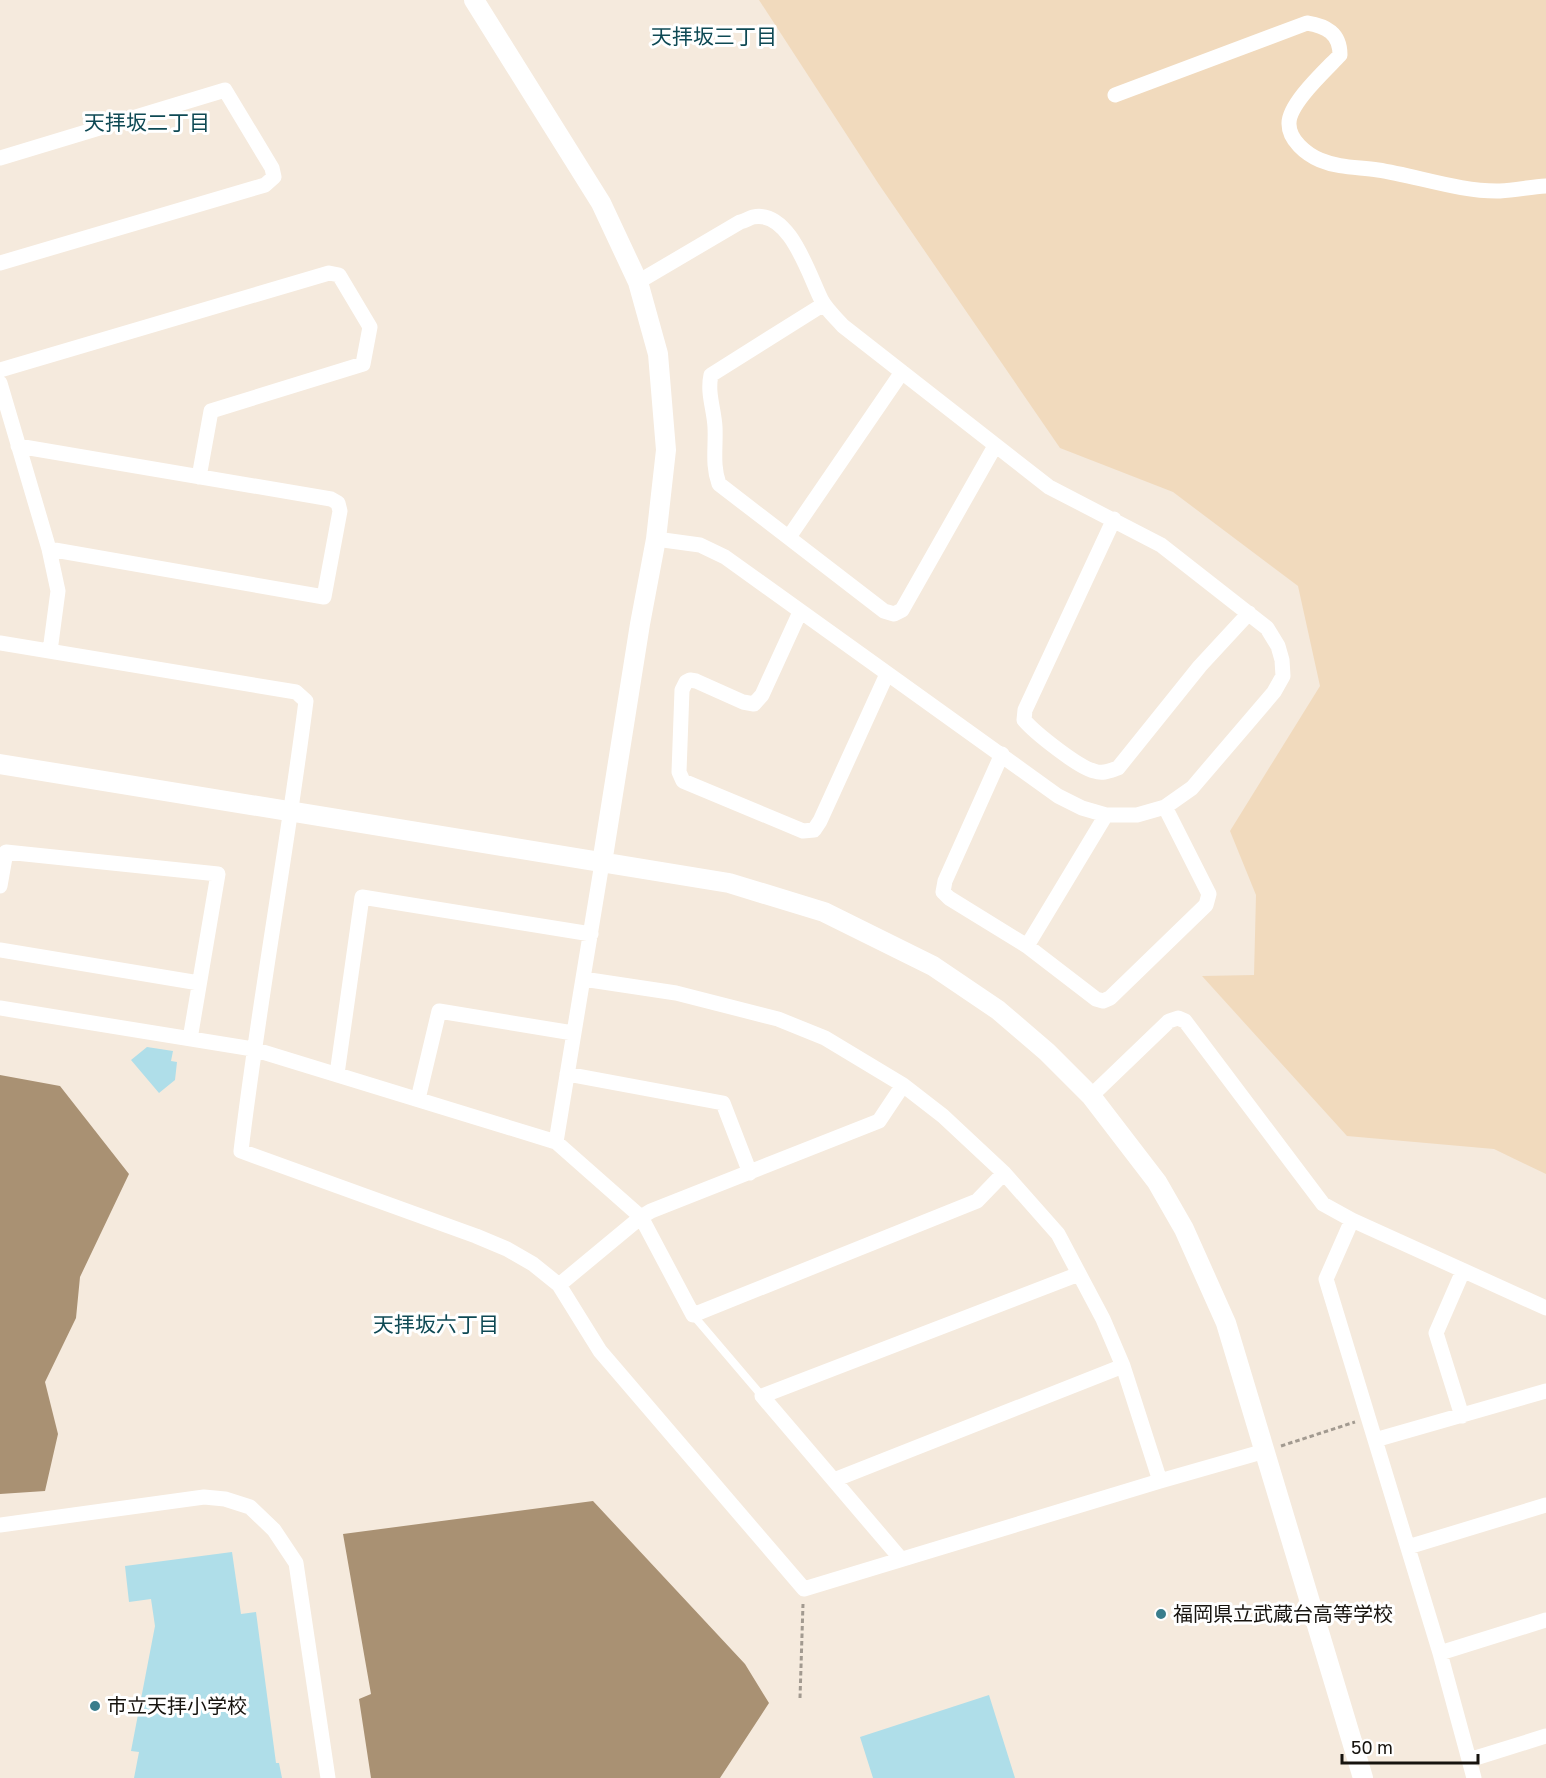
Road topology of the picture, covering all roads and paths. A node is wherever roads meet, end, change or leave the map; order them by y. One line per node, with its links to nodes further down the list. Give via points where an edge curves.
1 (474, 0): 6 (street, via 601,202)
2 (1115, 95): 4 (street, via 1307,23 1333,34 1340,44 1340,55 1290,112 1289,125 1305,152 1339,166 1468,188 1499,191)
3 (0, 158): 5 (street, via 225,90 274,177 265,185)
4 (1546, 186)
5 (0, 263)
6 (638, 282): 7 (street, via 740,222 766,217 789,233); 16 (street, via 658,354 666,450)
7 (824, 304): 9 (street, via 843,326); 15 (street, via 711,375 709,386 715,425 714,471 719,484)
8 (0, 370): 13 (street, via 329,273 339,275 370,327 363,364 211,411)
9 (902, 372): 12 (street); 15 (street)
10 (0, 382): 11 (street)
11 (18, 446): 13 (street); 17 (street)
12 (995, 447): 14 (street, via 1049,487); 15 (street, via 902,610 894,614 884,611)
13 (199, 477): 17 (street, via 338,503 340,511 324,597)
14 (1114, 519): 19 (street, via 1161,545); 19 (street, via 1025,710 1024,720 1031,729 1084,768 1106,773 1118,768 1200,666)
15 (789, 537)
16 (656, 539): 18 (street, via 700,545 725,557); 28 (street)
17 (49, 549): 21 (street, via 58,591)
18 (800, 612): 22 (street); 22 (street, via 762,695 754,704 696,681 686,682 682,690 679,772 683,781 803,831 814,830)
19 (1249, 613): 25 (street, via 1267,628 1278,646 1282,676 1274,692 1192,788)
20 (0, 643): 21 (street)
21 (50, 651): 26 (street, via 296,692 306,701)
22 (887, 674): 23 (street)
23 (1002, 754): 27 (street, via 1058,796); 31 (street, via 945,881 944,892)
24 (0, 764): 26 (street)
25 (1165, 807): 27 (street, via 1137,814); 31 (street, via 1209,894 1206,905 1103,1001)
26 (292, 812): 28 (street); 38 (street)
27 (1106, 814): 31 (street)
28 (602, 863): 30 (street); 42 (street, via 729,883 824,912 933,966 998,1010)
29 (0, 886): 34 (street, via 6,852 218,874)
30 (591, 934): 33 (street); 39 (street, via 362,897)
31 (1027, 946)
32 (0, 950): 34 (street)
33 (583, 979): 36 (street); 41 (street, via 676,993 778,1019 825,1038)
34 (199, 983): 37 (street)
35 (0, 1008): 37 (street)
36 (573, 1033): 40 (street); 43 (street, via 439,1011)
37 (190, 1039): 38 (street)
38 (253, 1049): 39 (street); 51 (street, via 241,1151 507,1249)
39 (337, 1074): 43 (street)
40 (567, 1074): 44 (street); 45 (street, via 723,1103)
41 (903, 1085): 45 (street, via 879,1121); 46 (street)
42 (1091, 1096): 48 (street, via 1170,1021 1185,1021 1323,1204); 60 (street, via 1157,1182 1184,1229 1226,1323)
43 (418, 1099): 44 (street)
44 (556, 1142): 47 (street)
45 (750, 1173): 47 (street)
46 (1004, 1173): 50 (street, via 1058,1234); 53 (street, via 977,1201)
47 (641, 1217): 51 (street); 53 (street)
48 (1352, 1220): 49 (street); 58 (street, via 1326,1279)
49 (1463, 1270): 52 (street); 57 (street, via 1436,1334)
50 (1079, 1274): 54 (street); 56 (street)
51 (559, 1285): 67 (street, via 600,1351)
52 (1546, 1308)
53 (693, 1315): 56 (lane)
54 (1123, 1366): 61 (street); 62 (street)
55 (1546, 1391): 57 (street)
56 (762, 1396): 61 (street)
57 (1462, 1416): 59 (street)
58 (1369, 1417): 59 (street); 60 (path)
59 (1375, 1440): 65 (street)
60 (1265, 1451): 62 (street); 74 (street)
61 (834, 1480): 66 (street)
62 (1160, 1481): 66 (street)
63 (1546, 1505): 65 (street)
64 (0, 1525): 73 (street, via 204,1497 250,1507 274,1530 296,1563)
65 (1408, 1547): 69 (street)
66 (901, 1559): 67 (street)
67 (804, 1589): 70 (path)
68 (1546, 1620): 69 (street)
69 (1440, 1653): 72 (street)
70 (800, 1698)
71 (1546, 1736): 72 (street)
72 (1469, 1760): 75 (street)
73 (328, 1778)
74 (1363, 1778)
75 (1474, 1778)

